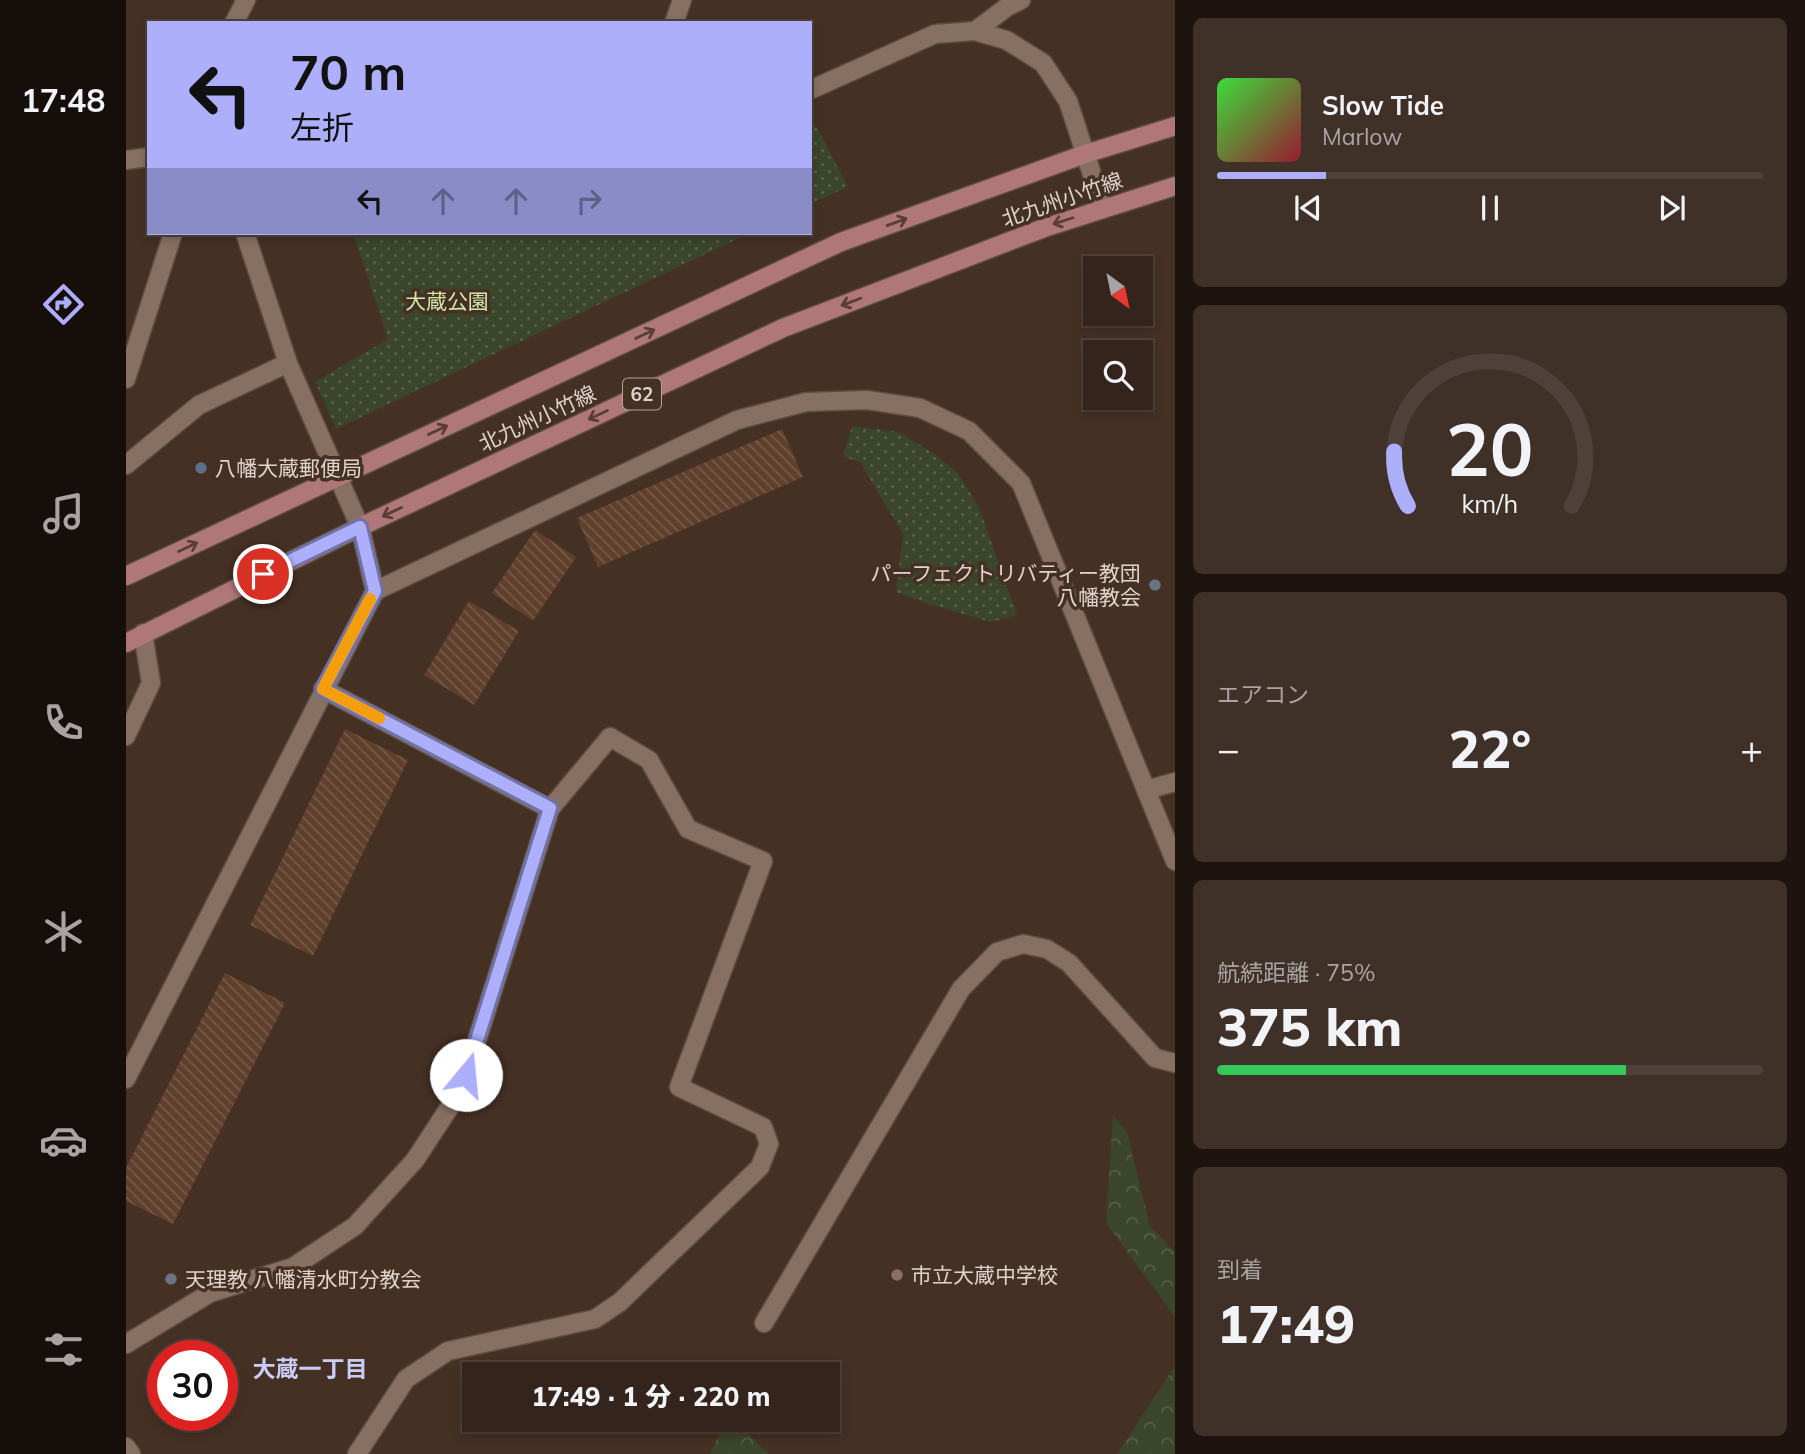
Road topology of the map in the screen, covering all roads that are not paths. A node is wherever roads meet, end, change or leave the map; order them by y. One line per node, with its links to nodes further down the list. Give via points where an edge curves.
1 (246, 0): 4 (street)
2 (682, 0): 5 (street)
3 (1021, 0): 6 (street)
4 (235, 21)
5 (675, 21)
6 (975, 32): 7 (street, via 935,34); 9 (street, via 1006,40 1043,63 1068,101)
7 (812, 89)
8 (1175, 126): 9 (main road, 北九州小竹線 / 62)
9 (1086, 154): 13 (street); 19 (main road, 北九州小竹線 / 62, one-way to 9, via 841,242)
10 (147, 157): 11 (street)
11 (126, 160)
12 (1175, 186): 13 (main road, 北九州小竹線 / 62)
13 (1104, 208): 20 (main road, 北九州小竹線 / 62, one-way to 20, via 783,328)
14 (172, 235): 17 (street)
15 (246, 235): 16 (street)
16 (288, 363): 18 (street, via 198,405); 19 (street)
17 (126, 379)
18 (126, 465)
19 (337, 477): 20 (street); 21 (main road, 北九州小竹線 / 62, one-way to 19)
20 (360, 527): 22 (street); 23 (main road, 北九州小竹線 / 62)
21 (126, 576)
22 (375, 591): 25 (street); 28 (street, via 737,420 806,402 867,400 920,408 969,431 1021,483)
23 (143, 633): 24 (main road, 北九州小竹線 / 62); 26 (street, via 151,683)
24 (126, 643)
25 (323, 689): 29 (street); 31 (street)
26 (126, 736)
27 (1175, 782): 28 (street)
28 (1146, 790): 30 (street)
29 (550, 808): 35 (street, via 466,1075 415,1160 355,1226 293,1268 210,1293); 38 (street, via 610,737 649,761 688,829 763,861 679,1087 762,1127 769,1144 760,1167 620,1302 595,1319 448,1351 406,1379)
30 (1175, 861)
31 (131, 1056): 33 (street)
32 (1175, 1063): 34 (street, via 1155,1058 1069,963 1047,949 1023,944 997,952 961,989)
33 (126, 1079)
34 (764, 1322)
35 (126, 1344)
36 (126, 1447): 37 (street)
37 (131, 1454)
38 (356, 1454)

